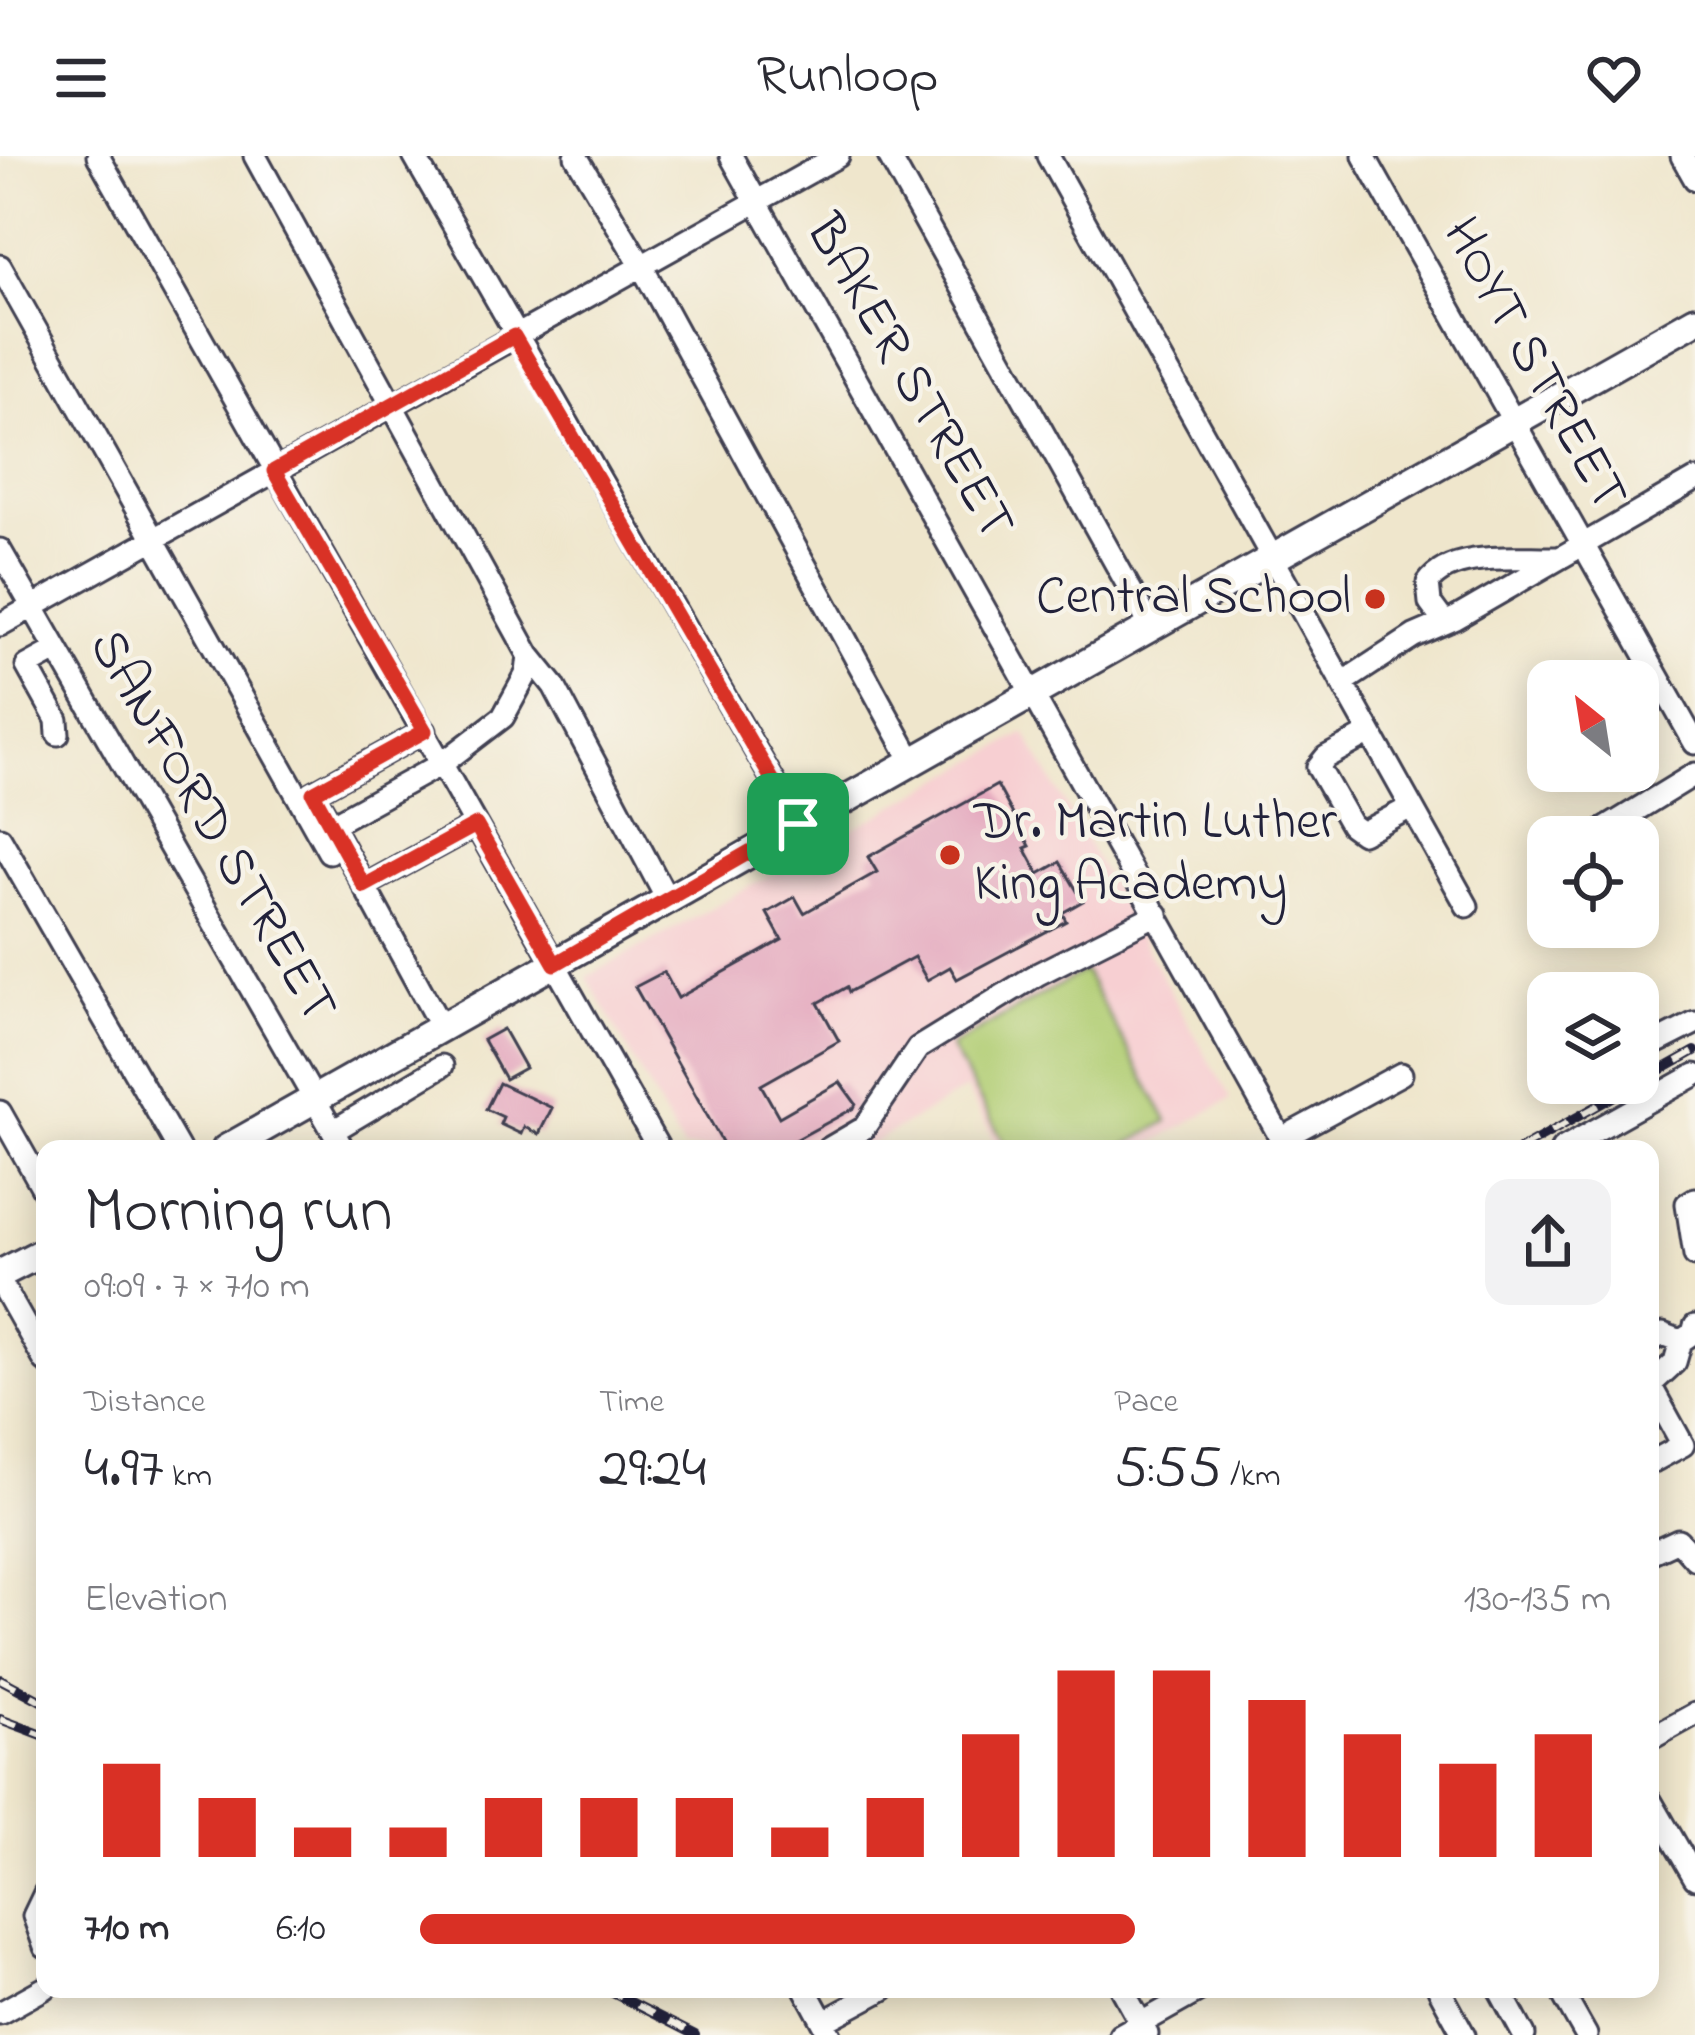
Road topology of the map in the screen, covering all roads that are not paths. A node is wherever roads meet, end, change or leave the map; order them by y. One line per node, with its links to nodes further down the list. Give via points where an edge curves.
1 (98, 156): 19 (street)
2 (255, 156): 17 (street)
3 (414, 156): 16 (street)
4 (576, 156): 13 (street)
5 (730, 156): 12 (street, BAKER STREET)
6 (838, 156): 12 (street)
7 (890, 156): 28 (street)
8 (1048, 156): 24 (street)
9 (1364, 156): 18 (street, HOYT STREET)
10 (1682, 156): 11 (street)
11 (1695, 179)
12 (756, 202): 13 (street); 33 (street, BAKER STREET)
13 (641, 265): 16 (street); 38 (street)
14 (0, 266): 21 (street)
15 (1695, 320): 18 (main road)
16 (514, 336): 17 (street); 43 (street)
17 (394, 404): 19 (street); 31 (street)
18 (1512, 422): 22 (street, HOYT STREET); 24 (main road)
19 (274, 471): 21 (street); 34 (street)
20 (1695, 480): 22 (street)
21 (154, 538): 26 (street); 53 (street)
22 (1583, 546): 25 (street); 37 (street, HOYT STREET)
23 (0, 550): 26 (street, SANFORD STREET)
24 (1271, 557): 28 (main road); 32 (street)
25 (1562, 558): 27 (street); 27 (street, via 1437,571 1428,583 1430,603)
26 (32, 607): 29 (street); 30 (street, SANFORD STREET)
27 (1444, 622): 32 (street)
28 (1150, 625): 33 (main road)
29 (0, 626)
30 (56, 650): 36 (street, via 28,666); 58 (street, SANFORD STREET)
31 (530, 655): 39 (street, via 503,717); 48 (street)
32 (1342, 683): 35 (street)
33 (1034, 693): 38 (main road); 50 (street, BAKER STREET)
34 (425, 731): 39 (street); 44 (street, via 313,793)
35 (1370, 733): 41 (street); 41 (street, via 1318,767 1362,833)
36 (58, 734)
37 (1695, 742)
38 (912, 760): 43 (main road)
39 (443, 763): 44 (street); 45 (street)
40 (1695, 774): 42 (street)
41 (1412, 807): 49 (street)
42 (1626, 816)
43 (798, 824): 48 (main road)
44 (331, 825): 47 (street)
45 (476, 825): 47 (street); 51 (street)
46 (0, 838): 60 (street)
47 (364, 886): 53 (street)
48 (667, 899): 51 (main road)
49 (1467, 906)
50 (1157, 914): 64 (street, via 918,1048 864,1128); 65 (street, BAKER STREET)
51 (555, 964): 53 (main road); 63 (street)
52 (1695, 1023): 54 (street)
53 (435, 1030): 58 (main road)
54 (1659, 1041)
55 (442, 1066): 62 (street)
56 (1401, 1074): 66 (street)
57 (1695, 1075): 67 (street)
58 (315, 1098): 61 (main road); 62 (street, SANFORD STREET)
59 (0, 1112): 68 (street)
60 (174, 1140)
61 (242, 1140)
62 (338, 1140)
63 (654, 1140)
64 (843, 1140)
65 (1277, 1140)
66 (1289, 1140)
67 (1578, 1140)
68 (36, 1176)
69 (1695, 1199): 70 (street, via 1687,1204)
70 (1695, 1255)
71 (36, 1256): 72 (main road)
72 (0, 1278): 75 (street)
73 (1691, 1334): 74 (street); 76 (street)
74 (1659, 1336)
75 (36, 1344)
76 (1659, 1377)
77 (1659, 1401): 78 (street, via 1683,1445)
78 (1659, 1458)
79 (1659, 1549): 80 (street, via 1678,1540)
80 (1695, 1558)
81 (1695, 1714): 82 (street)
82 (1659, 1734)
83 (1659, 1816): 84 (street)
84 (1695, 1878)
85 (36, 1993): 93 (street)
86 (810, 1998): 94 (street)
87 (871, 1998): 94 (street)
88 (1125, 1998): 95 (street)
89 (1188, 1998): 95 (street)
90 (1444, 1998): 96 (street)
91 (1504, 1998): 97 (street)
92 (1565, 1998): 98 (street)
93 (0, 2013)
94 (827, 2028)
95 (1136, 2031)
96 (1464, 2035)
97 (1524, 2035)
98 (1586, 2035)

